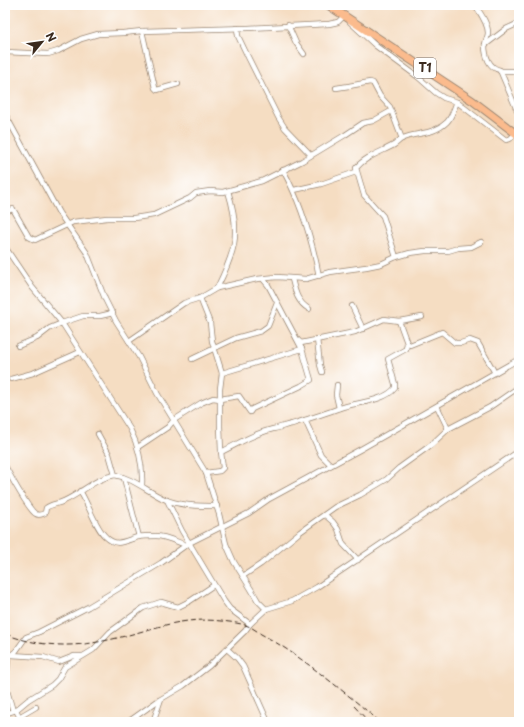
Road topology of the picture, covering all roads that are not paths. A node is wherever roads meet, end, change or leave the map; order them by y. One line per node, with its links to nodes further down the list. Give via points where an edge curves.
1 (328, 5): 3 (highway, T1)
2 (475, 5): 8 (street, via 489,35)
3 (344, 16): 5 (street, via 336,23); 15 (street, via 376,46 440,96); 19 (highway, T1, via 474,101)
4 (519, 23): 8 (street, via 506,29)
5 (288, 26): 6 (street); 10 (street)
6 (237, 28): 7 (street); 21 (street, via 238,36 278,117)
7 (142, 31): 9 (street, via 94,35 48,54); 13 (street, via 156,90)
8 (485, 46): 11 (street, via 488,63)
9 (5, 52)
10 (304, 54)
11 (500, 71): 12 (street); 18 (street)
12 (519, 71)
13 (178, 84)
14 (336, 88): 16 (street, via 371,82)
15 (456, 102): 19 (street, via 506,140); 20 (street, via 448,120 442,125 427,133)
16 (391, 111): 20 (street); 21 (street, via 363,123)
17 (5, 114): 27 (street)
18 (519, 115)
19 (517, 135)
20 (402, 139): 23 (street, via 358,165)
21 (311, 155): 22 (street)
22 (283, 170): 24 (street); 25 (street, via 262,181)
23 (356, 172): 24 (street); 30 (street, via 364,195 383,216)
24 (294, 190): 31 (street)
25 (228, 191): 27 (street, via 196,193 154,215); 34 (street, via 234,224 234,244)
26 (5, 212): 27 (street, via 13,209 29,237 35,240)
27 (66, 224): 39 (street, via 88,253)
28 (481, 242): 30 (street, via 471,247 425,251)
29 (5, 247): 42 (street, via 32,287)
30 (396, 257): 31 (street, via 366,268 330,272)
31 (319, 276): 33 (street)
32 (263, 279): 33 (street); 34 (street); 36 (street)
33 (292, 279): 38 (street, via 298,298)
34 (217, 288): 35 (street)
35 (200, 298): 46 (street, via 184,303); 49 (street, via 210,323)
36 (277, 303): 44 (street); 49 (street, via 264,330 236,338)
37 (352, 306): 43 (street)
38 (309, 308)
39 (113, 313): 42 (street, via 83,316); 46 (street)
40 (422, 317): 41 (street)
41 (399, 321): 43 (street, via 384,319); 47 (street)
42 (62, 323): 48 (street); 51 (street)
43 (362, 329): 45 (street)
44 (296, 339): 45 (street, via 301,343); 50 (street)
45 (317, 339): 55 (street)
46 (128, 341): 63 (street)
47 (406, 343): 56 (street, via 410,345 442,332 455,343 473,341 478,343); 62 (street, via 406,348 388,359 395,384 393,391 375,399)
48 (18, 346)
49 (215, 348): 52 (street); 54 (street)
50 (302, 349): 54 (street); 60 (street, via 311,379 308,382 250,412 239,396)
51 (80, 352): 57 (street, via 33,373); 67 (street, via 130,430)
52 (192, 358)
53 (519, 359): 56 (street)
54 (222, 372): 60 (street)
55 (322, 372)
56 (495, 373): 61 (street)
57 (11, 378)
58 (337, 385): 62 (street)
59 (519, 387): 65 (street)
60 (220, 399): 63 (street, via 208,399); 69 (street)
61 (437, 406): 65 (street); 70 (street)
62 (339, 408): 64 (street)
63 (174, 420): 67 (street); 72 (street)
64 (306, 420): 69 (street, via 262,431); 70 (street, via 321,455)
65 (448, 429): 79 (street, via 387,479)
66 (98, 434): 73 (street, via 109,454)
67 (138, 447): 75 (street, via 143,475)
68 (519, 451): 83 (street)
69 (221, 452): 72 (street, via 223,468)
70 (331, 465): 80 (street)
71 (5, 466): 76 (street, via 35,514 45,513 50,505 63,502)
72 (206, 473): 78 (street)
73 (115, 475): 74 (street); 76 (street, via 94,482)
74 (124, 478): 75 (street); 81 (street)
75 (142, 486): 77 (street)
76 (80, 491): 81 (street, via 106,538 123,543)
77 (167, 500): 78 (street, via 188,505); 82 (street)
78 (217, 506): 80 (street)
79 (325, 515): 83 (street, via 338,529 343,544); 84 (street)
80 (222, 527): 82 (street); 84 (street, via 226,544)
81 (139, 537): 82 (street, via 162,536)
82 (187, 544): 85 (street); 89 (street, via 161,563 88,607 26,637 19,648)
83 (358, 560): 86 (street, via 292,601)
84 (243, 576): 86 (street)
85 (214, 585): 87 (street, via 230,609); 90 (street, via 178,607 161,602 143,608 110,632 93,650)
86 (266, 609): 87 (street)
87 (250, 624): 88 (street)
88 (226, 649): 91 (street, via 183,686); 99 (street, via 243,666)
89 (8, 656): 90 (street, via 42,657 59,662 74,656); 93 (street, via 6,687)
90 (82, 656): 93 (street, via 65,667 52,685)
91 (160, 699): 97 (street); 98 (street)
92 (36, 707): 95 (street)
93 (15, 710): 94 (street); 95 (street)
94 (5, 714)
95 (19, 716): 96 (street)
96 (22, 722)
97 (128, 722)
98 (153, 722)
99 (268, 722)

